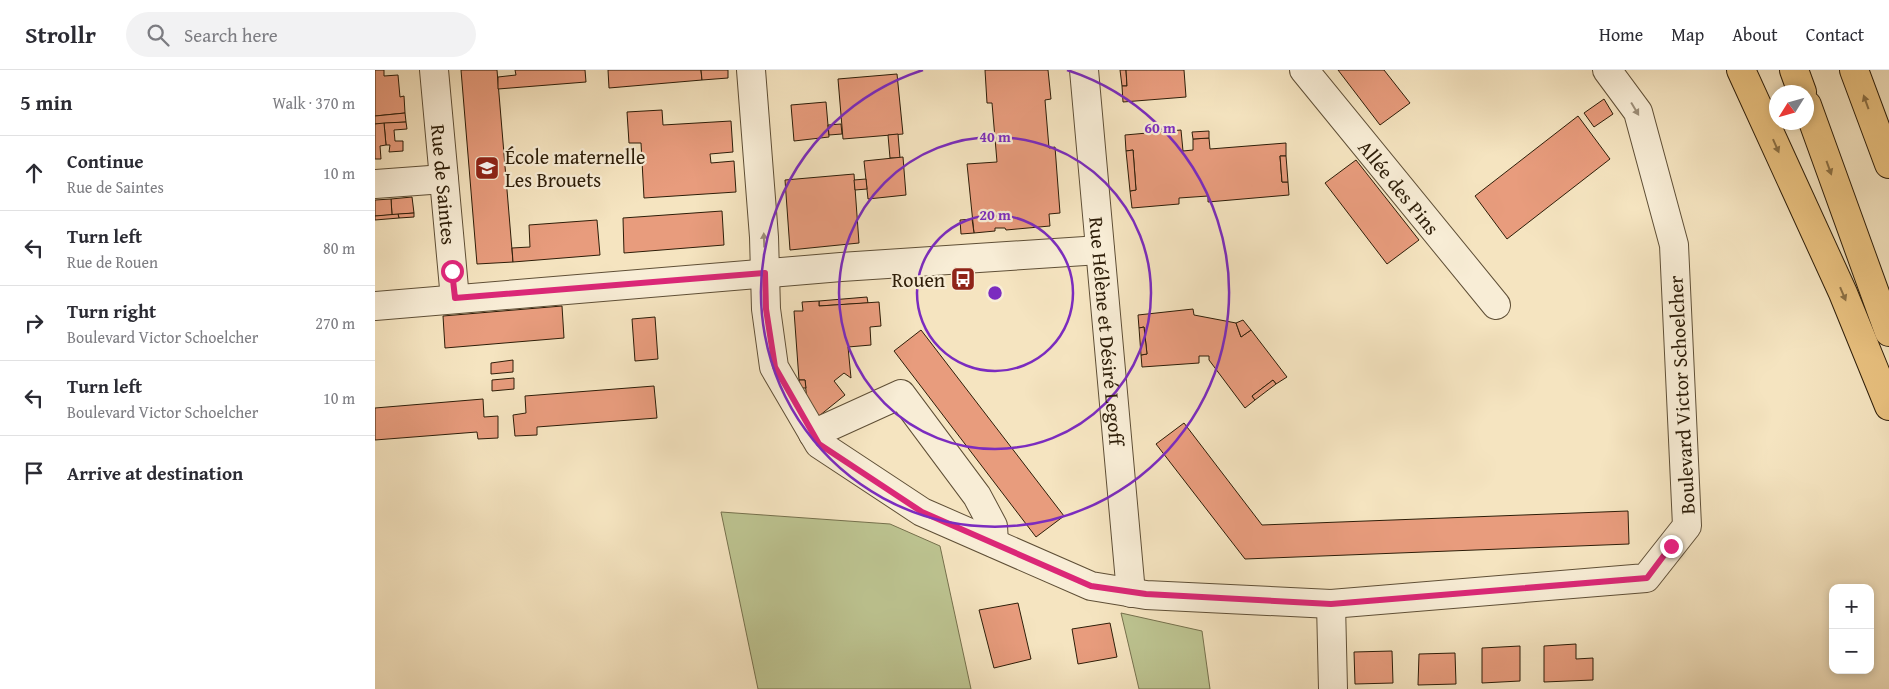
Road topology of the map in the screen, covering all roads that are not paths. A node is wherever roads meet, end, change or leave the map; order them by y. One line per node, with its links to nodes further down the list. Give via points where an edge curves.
1 (434, 70): 12 (street, Rue de Saintes)
2 (751, 70): 15 (street, Boulevard Victor Schoelcher, one-way to 2)
3 (1084, 70): 14 (street, Rue Hélène et Désiré Legoff)
4 (1304, 70): 17 (street, Allée des Pins)
5 (1607, 70): 24 (street, Boulevard Victor Schoelcher, one-way to 24, via 1638,112 1674,246 1687,526 1647,578)
6 (1741, 70): 20 (highway, one-way to 20, via 1843,293)
7 (1793, 70): 9 (highway)
8 (1854, 70): 11 (highway, one-way to 8)
9 (1799, 85)
10 (1814, 125): 19 (highway, one-way to 19)
11 (1889, 164)
12 (444, 179): 13 (street); 16 (street, Rue de Saintes)
13 (375, 184)
14 (1100, 250): 15 (street); 23 (street, Rue Hélène et Désiré Legoff)
15 (765, 273): 16 (street); 21 (street, Boulevard Victor Schoelcher, via 766,309 775,367)
16 (455, 298): 18 (street)
17 (1496, 305)
18 (375, 306)
19 (1889, 332)
20 (1889, 406)
21 (813, 434): 22 (street, Boulevard Victor Schoelcher, via 819,444 922,512); 22 (street, via 901,394 977,496 993,526)
22 (994, 543): 23 (street, Boulevard Victor Schoelcher, via 1091,586)
23 (1131, 593): 24 (street, Boulevard Victor Schoelcher)
24 (1331, 604): 25 (street)
25 (1333, 689)

